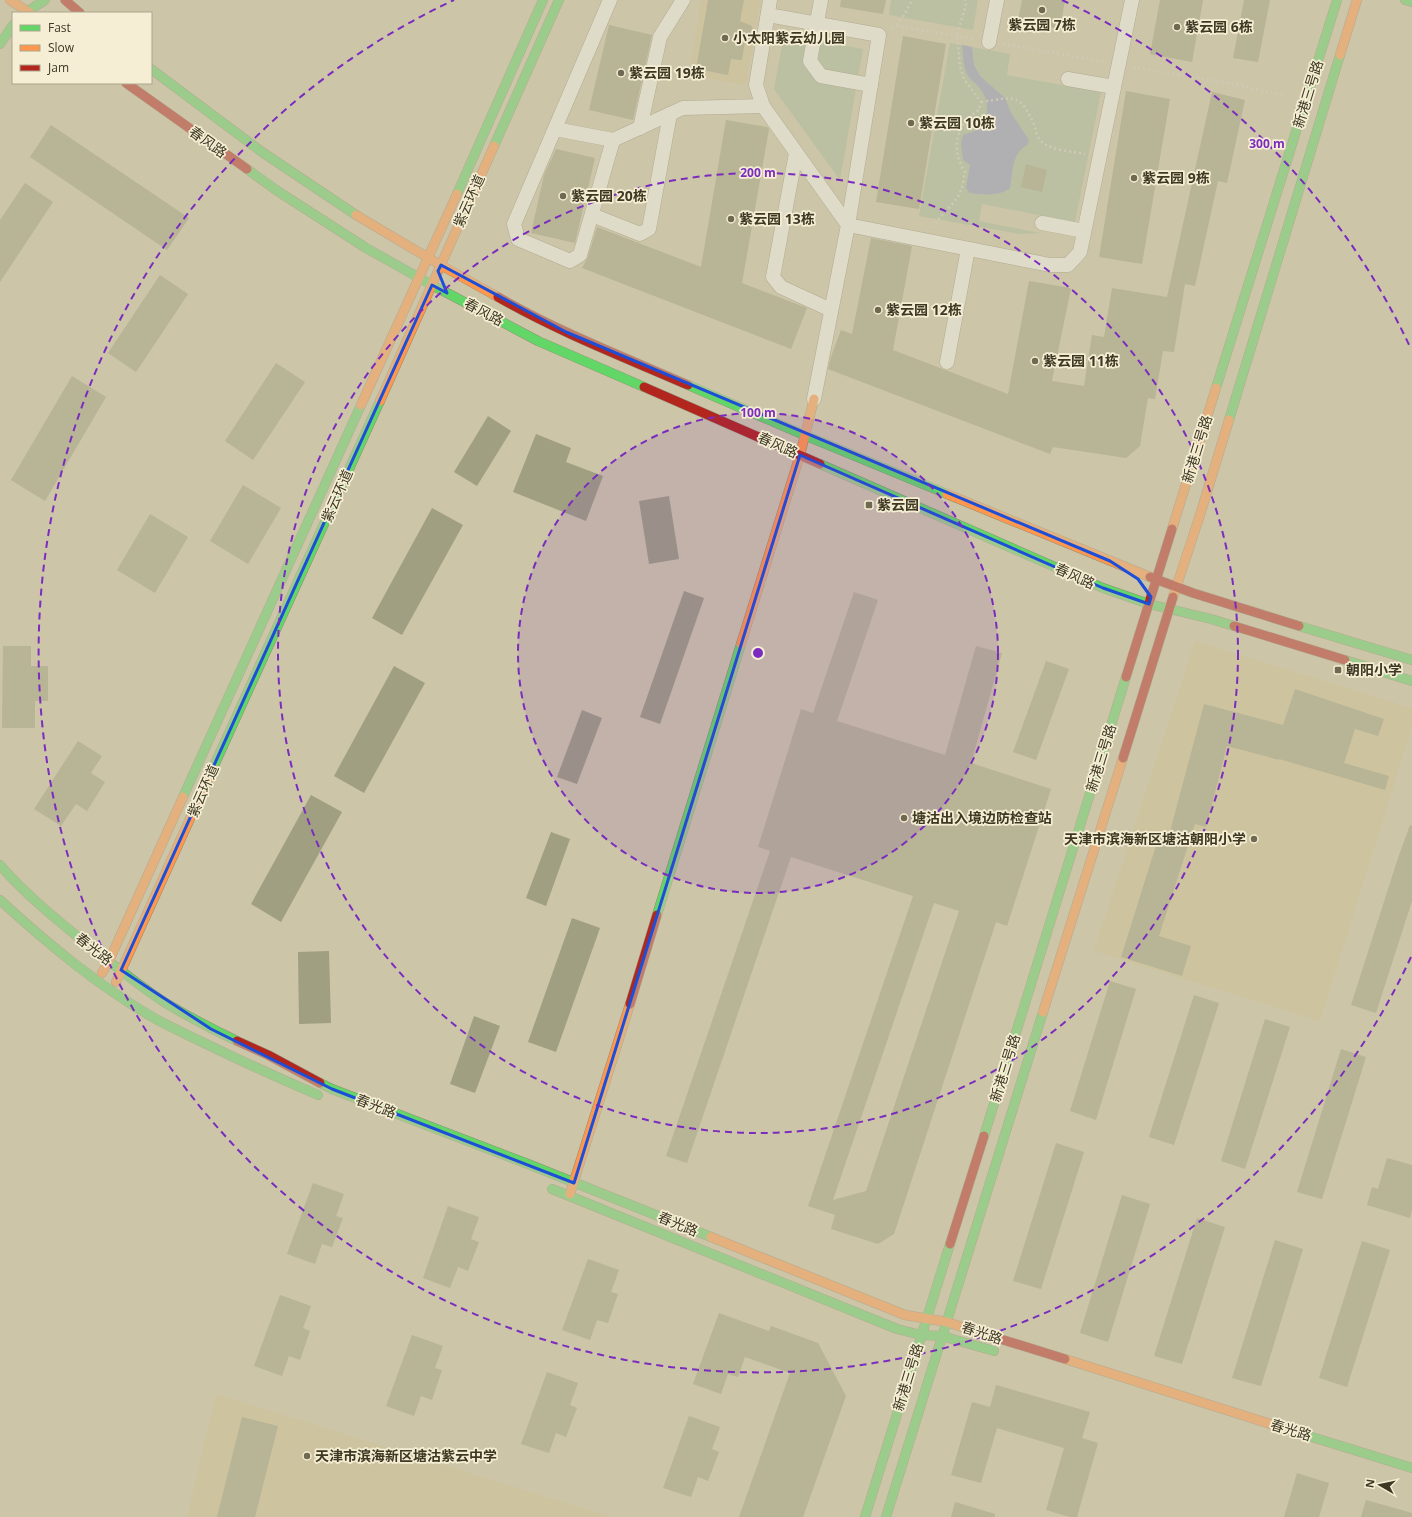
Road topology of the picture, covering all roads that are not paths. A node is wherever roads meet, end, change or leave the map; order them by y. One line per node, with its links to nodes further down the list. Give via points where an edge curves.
1 (10, 0): 17 (main road)
2 (45, 0): 17 (main road)
3 (65, 0): 18 (main road)
4 (75, 0): 19 (main road)
5 (543, 0): 37 (main road, 紫云环道)
6 (559, 0): 40 (main road, 紫云环道)
7 (610, 0): 32 (street)
8 (682, 0): 33 (street, via 660,37)
9 (770, 0): 20 (street)
10 (821, 0): 21 (street)
11 (997, 0): 23 (street)
12 (1132, 0): 29 (street)
13 (1337, 0): 54 (main road, 新港三号路)
14 (1357, 0): 55 (main road, 新港三号路)
15 (1405, 0): 16 (main road)
16 (1412, 2)
17 (27, 12)
18 (80, 12)
19 (81, 12)
20 (768, 15): 21 (street); 30 (street, via 756,85)
21 (817, 24): 28 (street, via 810,61 821,76); 28 (street, via 878,35)
22 (12, 26): 24 (main road)
23 (989, 42)
24 (0, 44)
25 (152, 70): 43 (main road, 春风路, via 314,188)
26 (1068, 79): 29 (street)
27 (127, 84): 45 (main road, 春风路, via 276,190 366,248)
28 (871, 85): 39 (street)
29 (1114, 87): 41 (street)
30 (763, 106): 31 (street, via 683,108); 35 (street)
31 (670, 114): 33 (street); 36 (street, via 649,230 640,234)
32 (555, 128): 34 (street); 36 (street, via 514,224 518,239 570,261 580,255)
33 (640, 128): 34 (street)
34 (613, 140): 36 (street)
35 (796, 153): 39 (street); 49 (street, via 773,277 781,287)
36 (592, 214)
37 (444, 222): 43 (main road, 紫云环道); 44 (main road)
38 (1042, 223): 41 (street)
39 (848, 225): 42 (street); 49 (street)
40 (456, 231): 44 (main road, 紫云环道); 46 (main road, via 452,259)
41 (1084, 232): 42 (street, via 1080,252 1068,265 1050,265)
42 (968, 249): 50 (street)
43 (428, 258): 44 (main road, 春风路); 45 (main road, 紫云环道)
44 (438, 267): 46 (main road, 春风路); 47 (main road, 紫云环道); 48 (main road, via 445,284)
45 (419, 278): 47 (main road, 春风路); 75 (main road, 紫云环道)
46 (467, 280): 52 (main road, 春风路, via 566,332)
47 (432, 285): 48 (main road, 春风路); 76 (main road, 紫云环道)
48 (460, 299): 53 (main road, 春风路, via 538,340)
49 (831, 310): 51 (street)
50 (947, 362)
51 (814, 399): 52 (main road)
52 (804, 435): 53 (main road); 56 (main road, 春风路)
53 (800, 455): 61 (main road, 春风路); 80 (main road)
54 (1169, 538): 58 (main road, 新港三号路); 59 (main road, via 1167,552)
55 (1189, 547): 57 (main road, via 1188,561); 59 (main road, 新港三号路)
56 (1110, 561): 58 (main road, 春风路); 64 (main road, via 1128,572 1143,586)
57 (1191, 574)
58 (1156, 578): 59 (main road, 春风路); 64 (main road, 新港三号路)
59 (1172, 585): 62 (main road, via 1170,591); 63 (main road, 春风路)
60 (1197, 585): 63 (main road)
61 (1103, 588): 64 (main road, 春风路); 65 (main road)
62 (1173, 596): 66 (main road, 新港三号路); 68 (main road)
63 (1218, 600): 70 (main road, 春风路)
64 (1151, 602): 66 (main road, 春风路); 69 (main road, 新港三号路); 71 (main road, via 1156,617)
65 (1128, 606)
66 (1169, 609): 68 (main road, 春风路); 71 (main road, 新港三号路)
67 (1134, 616): 69 (main road, via 1136,632)
68 (1211, 620): 72 (main road, 春风路)
69 (1133, 654): 83 (main road, 新港三号路)
70 (1412, 660)
71 (1153, 664): 84 (main road, 新港三号路)
72 (1412, 681)
73 (0, 865): 75 (main road, 春光路, via 51,915)
74 (0, 900): 77 (main road, 春光路, via 40,937)
75 (109, 961): 76 (main road, 春光路); 77 (main road, 紫云环道)
76 (121, 970): 78 (main road, 紫云环道); 80 (main road, 春光路, via 163,1001 211,1029 268,1055 332,1089)
77 (97, 981): 78 (main road, 春光路)
78 (111, 991): 79 (main road, 春光路, via 154,1018 204,1044)
79 (328, 1100)
80 (574, 1183): 82 (main road); 83 (main road, 春光路, via 905,1315)
81 (541, 1184): 82 (main road, 春光路)
82 (569, 1196): 85 (main road, 春光路, via 897,1329)
83 (927, 1318): 84 (main road, 春光路); 85 (main road, 新港三号路)
84 (947, 1322): 86 (main road, 新港三号路); 88 (main road, 春光路)
85 (921, 1335): 86 (main road, 春光路); 89 (main road, 新港三号路)
86 (942, 1336): 87 (main road, 春光路); 90 (main road, 新港三号路)
87 (1002, 1353)
88 (1412, 1468)
89 (865, 1517)
90 (886, 1517)

